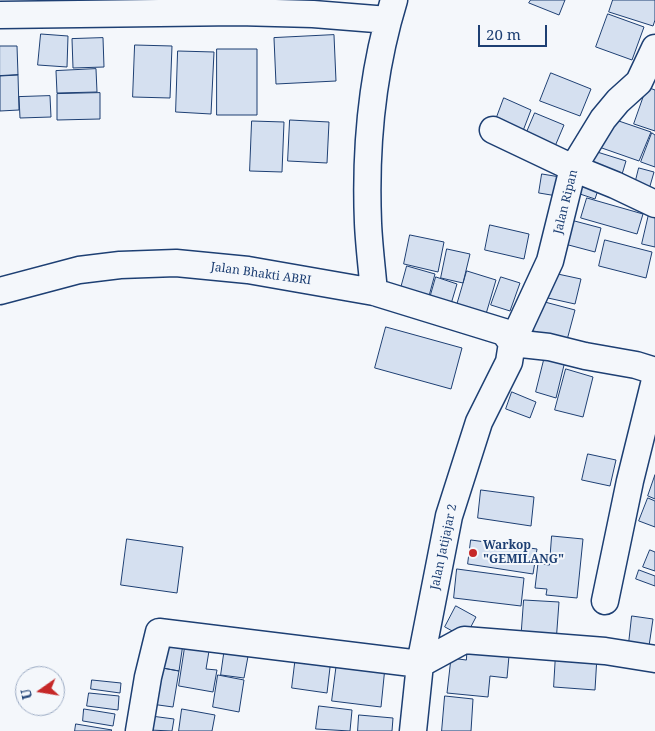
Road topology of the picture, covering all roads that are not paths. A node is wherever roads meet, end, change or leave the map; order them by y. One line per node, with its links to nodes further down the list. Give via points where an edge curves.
1 (391, 10): 2 (street, via 313,14); 8 (street, via 373,88 368,143 368,226)
2 (0, 15)
3 (655, 48): 5 (street, Jalan Ripan, via 639,82 603,119)
4 (493, 130): 5 (street)
5 (573, 168): 6 (street); 9 (street, Jalan Ripan, via 550,261)
6 (655, 204)
7 (0, 291): 8 (street, Jalan Bhakti ABRI, via 79,270 176,263 248,270)
8 (374, 292): 9 (street, Jalan Bhakti ABRI, via 504,332)
9 (512, 343): 10 (street, via 549,347); 14 (street, Jalan Jatijajar 2, via 509,362 479,422 449,516)
10 (655, 371)
11 (655, 380): 12 (street)
12 (605, 601)
13 (655, 659): 14 (street, via 605,651 464,640)
14 (420, 664): 15 (street, via 159,632); 16 (street, Jalan Jatijajar 2)
15 (139, 731)
16 (413, 731)

